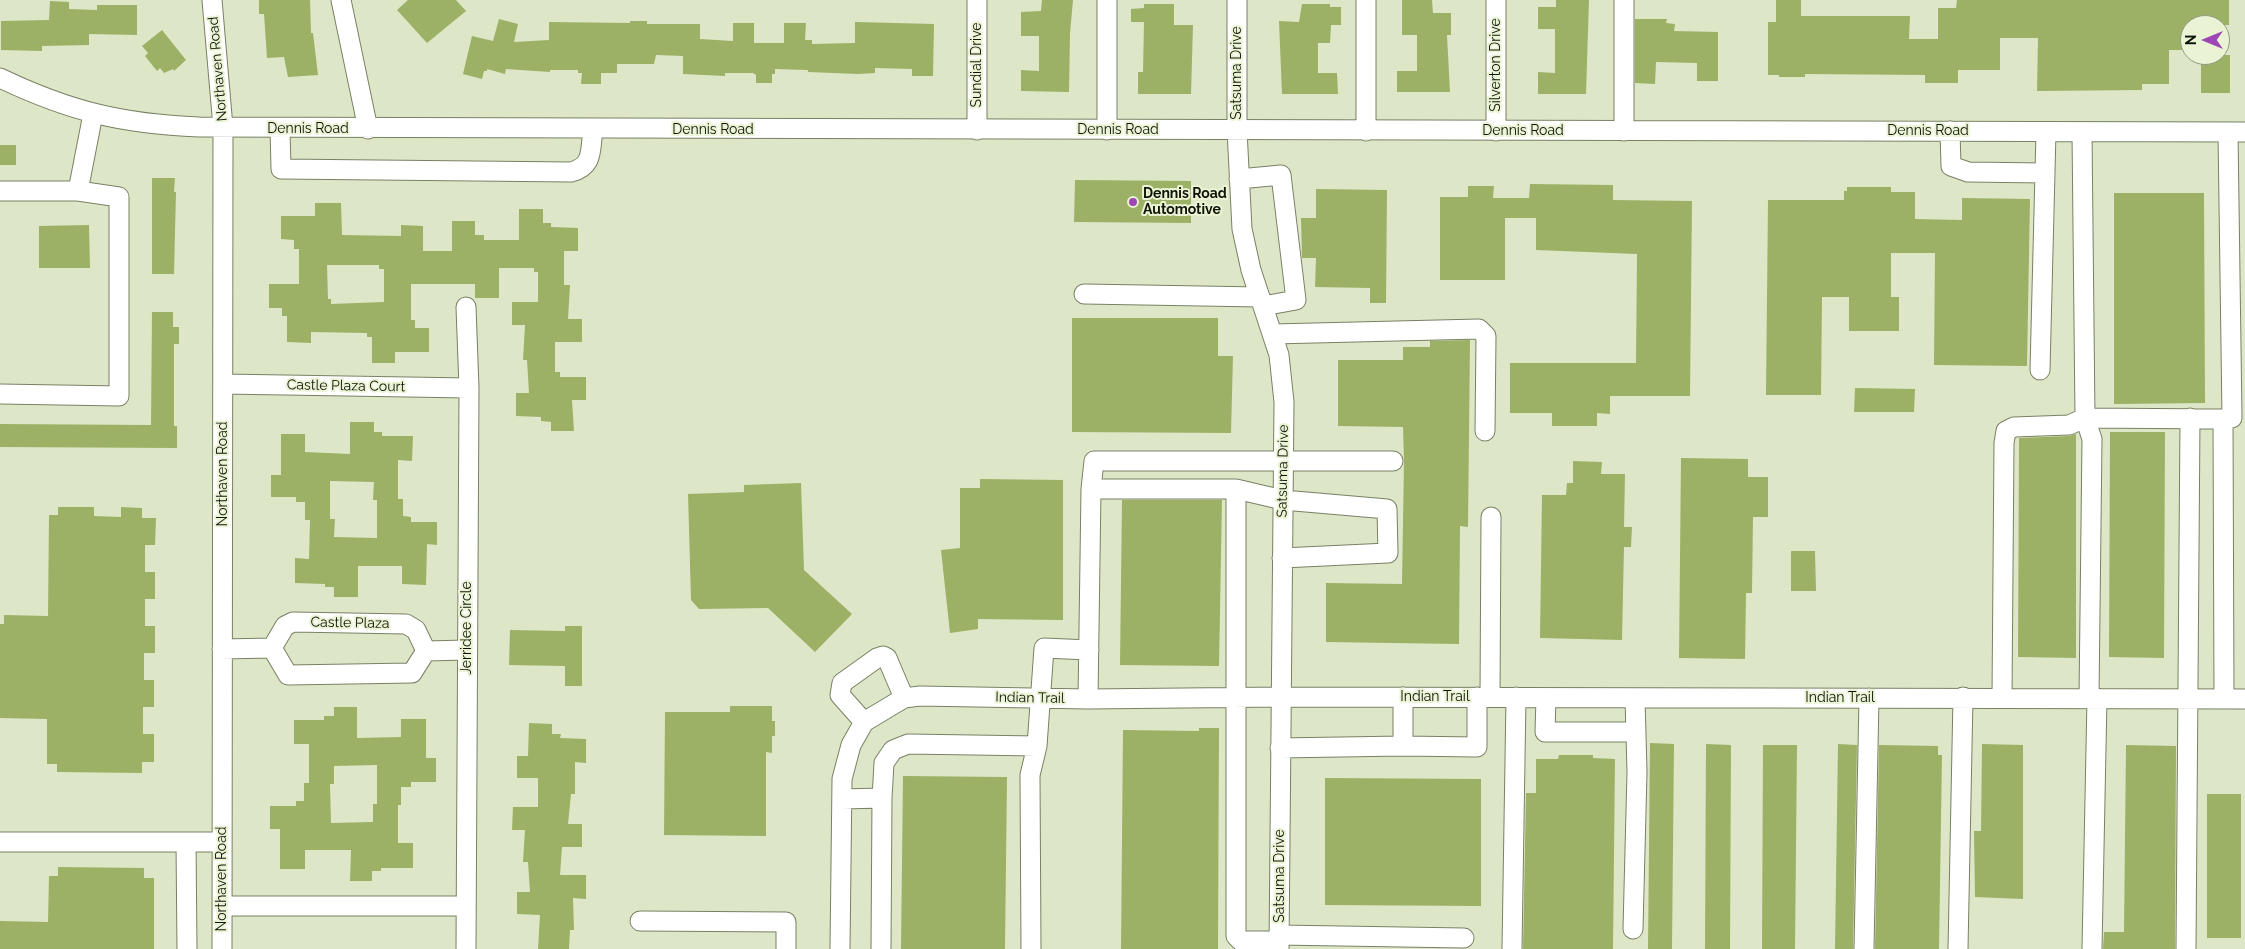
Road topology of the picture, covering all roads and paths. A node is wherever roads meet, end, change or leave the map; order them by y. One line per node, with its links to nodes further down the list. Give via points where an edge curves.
1 (212, 0): 11 (street, Northaven Road)
2 (341, 0): 13 (street)
3 (978, 0): 15 (street, Sundial Drive)
4 (1107, 0): 16 (street)
5 (1237, 0): 17 (street, Satsuma Drive)
6 (1366, 0): 18 (street)
7 (1496, 0): 19 (street, Silverton Drive)
8 (1624, 0): 20 (street)
9 (0, 78): 10 (street, Dennis Road, via 64,106)
10 (93, 114): 11 (street, Dennis Road, via 160,126); 28 (street)
11 (223, 127): 12 (street, Dennis Road); 34 (street, Northaven Road)
12 (280, 129): 13 (street, Dennis Road); 14 (street, via 281,169 570,172 582,169 589,161)
13 (368, 129): 14 (street, Dennis Road)
14 (593, 130): 15 (street, Dennis Road)
15 (977, 130): 16 (street, Dennis Road)
16 (1107, 130): 17 (street, Dennis Road)
17 (1237, 130): 18 (street, Dennis Road); 26 (street, Satsuma Drive)
18 (1366, 131): 19 (street, Dennis Road)
19 (1496, 131): 20 (street, Dennis Road)
20 (1624, 131): 21 (street, Dennis Road)
21 (1950, 132): 22 (street, Dennis Road); 25 (street, via 1951,166 1968,172)
22 (2046, 132): 23 (street, Dennis Road); 25 (street)
23 (2082, 132): 24 (street, Dennis Road); 37 (street)
24 (2237, 132): 39 (street)
25 (2044, 173): 33 (street)
26 (1239, 179): 30 (street, Satsuma Drive, via 1242,229); 30 (street, via 1282,176 1296,300)
27 (0, 191): 28 (street)
28 (78, 191): 36 (street, via 119,197 119,396)
29 (1084, 294): 30 (street)
30 (1261, 301): 32 (street, Satsuma Drive)
31 (466, 307): 35 (street, Jerridee Circle)
32 (1272, 334): 40 (street, via 1479,329 1486,336); 41 (street, Satsuma Drive, via 1279,355 1284,402)
33 (2040, 370)
34 (223, 384): 35 (street, Castle Plaza Court); 49 (street, Northaven Road)
35 (469, 388): 50 (street, Jerridee Circle)
36 (0, 394)
37 (2085, 418): 38 (street); 59 (street, via 2069,425 2014,427 2006,431); 65 (street, via 2092,439)
38 (2190, 418): 39 (street); 66 (street)
39 (2233, 418): 68 (street)
40 (1484, 431)
41 (1284, 460): 42 (street); 43 (street, via 1094,461); 45 (street, Satsuma Drive)
42 (1393, 461)
43 (1091, 489): 44 (street); 51 (street)
44 (1236, 489): 45 (street); 53 (street)
45 (1283, 500): 47 (street, Satsuma Drive); 47 (street, via 1387,509 1388,553)
46 (1491, 517): 56 (street)
47 (1282, 558): 54 (street, Satsuma Drive)
48 (272, 648): 49 (street); 52 (street, via 288,675 412,673); 52 (street, Castle Plaza, via 285,626 293,622 406,624 416,630)
49 (222, 649): 79 (street, Northaven Road)
50 (467, 650): 52 (street); 81 (street, Jerridee Circle)
51 (1088, 650): 61 (street, via 1044,648); 67 (street)
52 (426, 651)
53 (1235, 697): 54 (street, Indian Trail); 67 (street, Indian Trail); 85 (street, via 1236,936 1241,941)
54 (1280, 697): 55 (street, Indian Trail); 74 (street, Satsuma Drive)
55 (1403, 697): 56 (street, Indian Trail); 73 (street)
56 (1484, 697): 57 (street, Indian Trail); 73 (street, via 1476,747)
57 (1516, 697): 62 (street, Indian Trail); 93 (street)
58 (1963, 697): 59 (street, Indian Trail); 64 (street, Indian Trail); 95 (street)
59 (2002, 697): 65 (street, Indian Trail)
60 (904, 698): 61 (street, Indian Trail); 70 (street, Indian Trail); 70 (street, via 887,658 877,658 842,683 840,689 840,695)
61 (1040, 698): 67 (street, Indian Trail); 72 (street)
62 (1546, 698): 63 (street, Indian Trail); 71 (street, via 1545,732)
63 (1635, 698): 64 (street, Indian Trail); 71 (street)
64 (1869, 698): 94 (street)
65 (2093, 698): 66 (street, Indian Trail); 96 (street)
66 (2189, 698): 68 (street, Indian Trail); 97 (street)
67 (1088, 699)
68 (2224, 699): 69 (street, Indian Trail)
69 (2245, 699)
70 (864, 722): 76 (street, via 848,754 842,779)
71 (1636, 732): 83 (street)
72 (1037, 746): 75 (street, via 908,744 893,750 884,763); 92 (street, via 1030,775)
73 (1404, 746): 74 (street)
74 (1280, 748): 85 (street, Satsuma Drive)
75 (882, 798): 76 (street); 91 (street)
76 (842, 799): 90 (street)
77 (0, 842): 78 (street)
78 (186, 842): 79 (street); 86 (street)
79 (222, 842): 80 (street, Northaven Road)
80 (222, 906): 81 (street); 87 (street, Northaven Road)
81 (466, 906): 88 (street, Jerridee Circle)
82 (640, 921): 89 (street, via 786,922)
83 (1633, 929)
84 (1464, 938): 85 (street)
85 (1279, 942)
86 (187, 949)
87 (222, 949)
88 (466, 949)
89 (786, 949)
90 (840, 949)
91 (881, 949)
92 (1030, 949)
93 (1512, 949)
94 (1864, 949)
95 (1958, 949)
96 (2092, 949)
97 (2186, 949)

